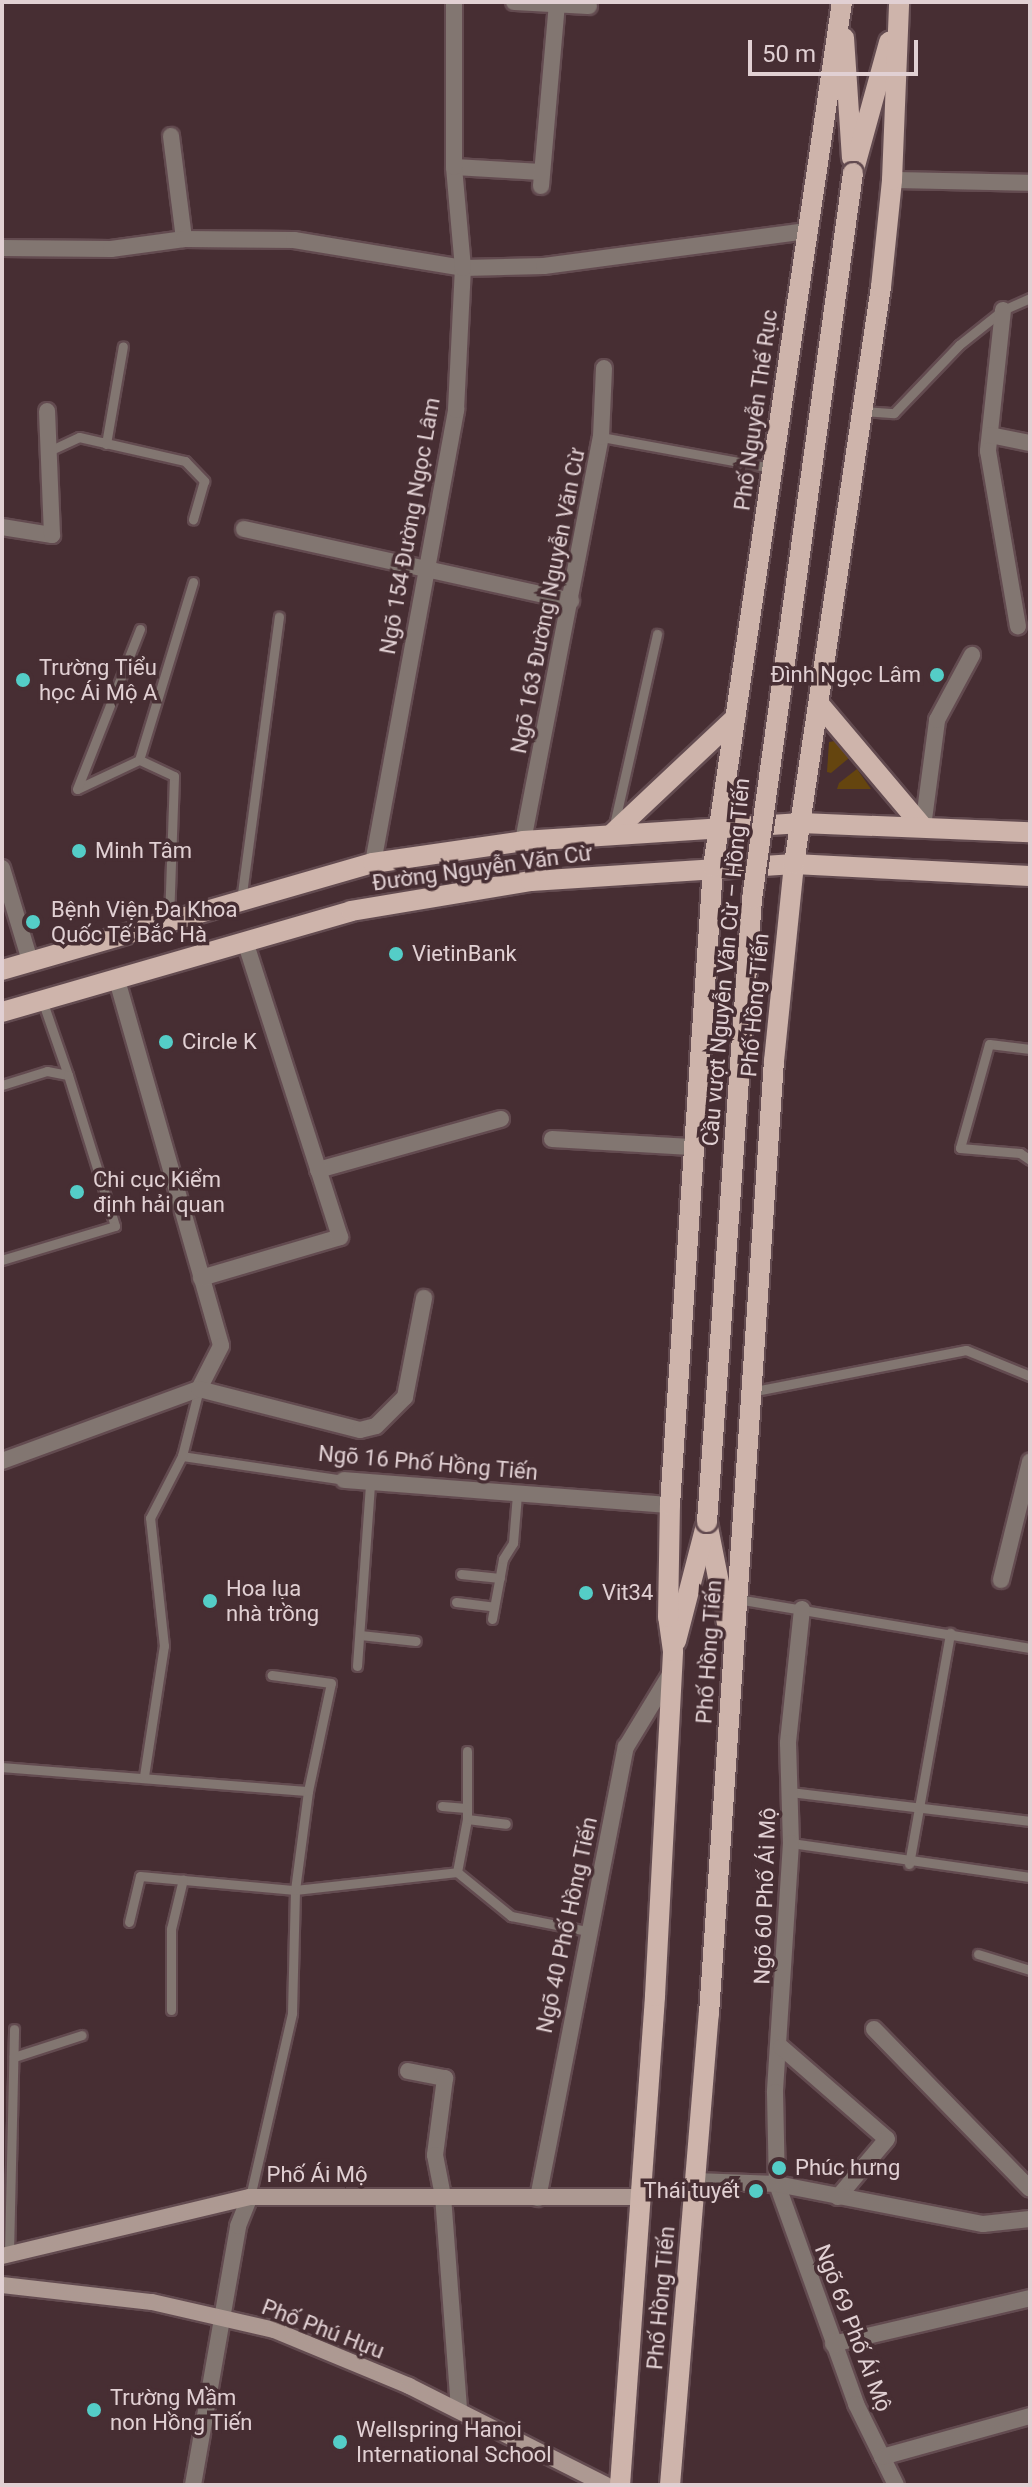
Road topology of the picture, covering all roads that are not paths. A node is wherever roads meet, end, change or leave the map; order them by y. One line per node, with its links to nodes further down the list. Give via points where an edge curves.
1 (454, 2): 8 (street, Ngõ 154 Đường Ngọc Lâm)
2 (514, 2): 4 (street)
3 (842, 2): 9 (main road); 12 (main road, Phố Nguyễn Thế Rục)
4 (557, 4): 6 (street); 8 (street, via 542,179)
5 (898, 4): 9 (main road); 10 (main road)
6 (589, 6)
7 (171, 136): 13 (street)
8 (454, 167): 15 (street, Ngõ 154 Đường Ngọc Lâm)
9 (853, 173): 82 (main road, Cầu vượt Nguyễn Văn Cừ – Hồng Tiến, bridge, via 752,899)
10 (892, 180): 11 (street); 21 (main road)
11 (1030, 183)
12 (807, 231): 15 (street, via 544,266); 27 (main road, Phố Nguyễn Thế Rục)
13 (184, 239): 14 (street, via 111,249); 15 (street, via 294,240)
14 (2, 248)
15 (463, 268): 31 (street, Ngõ 154 Đường Ngọc Lâm, via 456,410)
16 (1030, 298): 17 (lane)
17 (1003, 310): 21 (lane, via 959,345 894,413); 22 (street)
18 (123, 346): 25 (lane)
19 (604, 368): 23 (street, Ngõ 163 Đường Nguyễn Văn Cừ)
20 (47, 411): 26 (street)
21 (863, 411): 39 (main road)
22 (990, 435): 24 (street); 35 (street, via 988,451)
23 (601, 437): 27 (lane); 33 (street, Ngõ 163 Đường Nguyễn Văn Cừ)
24 (1030, 443)
25 (106, 444): 26 (lane, via 79,437); 28 (lane, via 185,461 195,468 204,481)
26 (49, 451): 29 (street, via 52,535)
27 (772, 468): 40 (main road, Phố Nguyễn Thế Rục)
28 (193, 519)
29 (2, 527)
30 (244, 529): 31 (street)
31 (423, 569): 33 (street); 48 (street, Ngõ 154 Đường Ngọc Lâm)
32 (193, 582): 41 (lane)
33 (571, 601): 47 (street, Ngõ 163 Đường Nguyễn Văn Cừ)
34 (279, 617): 53 (lane)
35 (1018, 626)
36 (140, 629): 41 (lane, via 77,789)
37 (657, 634): 46 (lane)
38 (972, 655): 44 (street, via 937,720)
39 (819, 704): 42 (main road); 44 (main road)
40 (735, 718): 43 (main road, Phố Nguyễn Thế Rục); 46 (main road)
41 (139, 760): 54 (lane, via 174,776)
42 (801, 823): 43 (main road, Đường Nguyễn Văn Cừ); 44 (main road, Đường Nguyễn Văn Cừ); 49 (main road, Phố Hồng Tiến)
43 (719, 826): 46 (main road, Đường Nguyễn Văn Cừ); 50 (main road, Phố Hồng Tiến)
44 (923, 827): 45 (main road, Đường Nguyễn Văn Cừ)
45 (1030, 832)
46 (613, 833): 47 (main road, Đường Nguyễn Văn Cừ)
47 (523, 841): 48 (main road, Đường Nguyễn Văn Cừ)
48 (373, 863): 53 (main road, Đường Nguyễn Văn Cừ)
49 (794, 864): 50 (main road, Đường Nguyễn Văn Cừ); 52 (main road, Đường Nguyễn Văn Cừ); 74 (main road, Phố Hồng Tiến)
50 (713, 867): 55 (main road, Đường Nguyễn Văn Cừ, via 501,886 351,911); 66 (main road, Phố Hồng Tiến)
51 (2, 868): 56 (street)
52 (1030, 876)
53 (241, 901): 54 (main road, Đường Nguyễn Văn Cừ)
54 (169, 923): 56 (main road, Đường Nguyễn Văn Cừ)
55 (246, 945): 58 (main road, Đường Nguyễn Văn Cừ); 68 (street)
56 (30, 961): 57 (main road, Đường Nguyễn Văn Cừ)
57 (2, 970)
58 (117, 980): 59 (main road, Đường Nguyễn Văn Cừ); 70 (street)
59 (42, 1000): 60 (main road, Đường Nguyễn Văn Cừ); 62 (lane)
60 (2, 1012)
61 (1030, 1049): 67 (lane, via 989,1044 960,1148 1020,1153)
62 (68, 1075): 63 (lane, via 47,1071); 69 (lane, via 115,1226)
63 (2, 1085)
64 (501, 1119): 68 (street)
65 (552, 1139): 66 (street)
66 (691, 1147): 81 (main road, Phố Hồng Tiến)
67 (1030, 1160)
68 (318, 1170): 70 (street, via 340,1237)
69 (2, 1260)
70 (201, 1278): 73 (street, via 221,1346)
71 (424, 1298): 73 (street, via 405,1397 376,1426 360,1430)
72 (1030, 1376): 74 (lane, via 966,1350)
73 (199, 1389): 75 (lane); 76 (street)
74 (750, 1392): 86 (main road, Phố Hồng Tiến)
75 (182, 1456): 78 (lane, Ngõ 16 Phố Hồng Tiến); 102 (lane, via 150,1518 164,1646)
76 (2, 1461)
77 (1030, 1462): 85 (street)
78 (344, 1480): 79 (street, Ngõ 16 Phố Hồng Tiến)
79 (370, 1483): 80 (street, Ngõ 16 Phố Hồng Tiến); 92 (lane)
80 (517, 1494): 81 (street, Ngõ 16 Phố Hồng Tiến); 84 (lane, via 513,1543)
81 (670, 1505): 95 (main road, Phố Hồng Tiến, via 668,1617)
82 (707, 1522): 95 (main road); 96 (main road)
83 (461, 1574): 84 (lane)
84 (500, 1578): 88 (lane)
85 (1001, 1580)
86 (737, 1599): 89 (lane); 96 (main road, Phố Hồng Tiến)
87 (456, 1602): 88 (lane)
88 (494, 1607): 90 (lane)
89 (802, 1609): 91 (lane); 104 (street, Ngõ 60 Phố Ái Mộ, via 792,1676)
90 (492, 1619)
91 (950, 1633): 94 (lane); 106 (lane)
92 (360, 1635): 93 (lane); 97 (lane)
93 (416, 1641)
94 (1030, 1648)
95 (673, 1651): 98 (main road, Phố Hồng Tiến)
96 (733, 1655): 129 (main road, Phố Hồng Tiến)
97 (357, 1666)
98 (671, 1673): 117 (street, Ngõ 40 Phố Hồng Tiến, via 626,1747); 134 (main road, Phố Hồng Tiến)
99 (272, 1675): 103 (lane, via 331,1683)
100 (467, 1751): 107 (lane)
101 (2, 1767): 102 (lane)
102 (144, 1776): 103 (lane)
103 (308, 1791): 115 (lane)
104 (790, 1792): 106 (lane); 110 (street, Ngõ 60 Phố Ái Mộ)
105 (442, 1806): 107 (lane)
106 (919, 1809): 108 (lane); 111 (lane)
107 (466, 1814): 109 (lane); 112 (lane)
108 (1030, 1821)
109 (506, 1824)
110 (791, 1843): 111 (lane); 124 (street, Ngõ 60 Phố Ái Mộ)
111 (909, 1864): 113 (lane)
112 (457, 1872): 115 (lane); 117 (lane, via 511,1916)
113 (1030, 1877)
114 (183, 1879): 115 (lane); 116 (lane, via 140,1876); 120 (lane, via 171,1929)
115 (295, 1890): 133 (lane, via 292,2013)
116 (129, 1922)
117 (587, 1931): 136 (street, Ngõ 40 Phố Hồng Tiến)
118 (978, 1954): 119 (lane)
119 (1030, 1970)
120 (171, 2010)
121 (14, 2029): 125 (lane)
122 (874, 2029): 131 (street)
123 (82, 2035): 125 (lane)
124 (781, 2047): 130 (street, Ngõ 60 Phố Ái Mộ, via 775,2092); 135 (street, via 887,2139)
125 (14, 2057): 128 (lane)
126 (408, 2071): 132 (street, via 445,2078 435,2155)
127 (2, 2092): 128 (lane)
128 (14, 2092): 138 (lane)
129 (695, 2181): 130 (street); 149 (main road, Phố Hồng Tiến)
130 (777, 2184): 135 (street); 142 (street, Ngõ 69 Phố Ái Mộ)
131 (1030, 2189)
132 (443, 2196): 133 (street, Phố Ái Mộ); 136 (street, Phố Ái Mộ); 143 (street)
133 (250, 2197): 138 (street, Phố Ái Mộ); 141 (street, via 238,2226)
134 (639, 2197): 136 (street, Phố Ái Mộ); 148 (main road, Phố Hồng Tiến)
135 (838, 2197): 137 (street, via 983,2224)
136 (538, 2198)
137 (1030, 2219)
138 (5, 2254)
139 (2, 2285): 141 (street, Phố Phú Hựu, via 92,2292)
140 (1030, 2298): 142 (street)
141 (224, 2316): 143 (street, Phố Phú Hựu, via 274,2330); 146 (street)
142 (833, 2344): 145 (street, Ngõ 69 Phố Ái Mộ)
143 (459, 2410): 147 (street, Phố Phú Hựu)
144 (1030, 2416): 145 (street)
145 (882, 2457): 150 (street, Ngõ 69 Phố Ái Mộ)
146 (193, 2485)
147 (606, 2485)
148 (620, 2485)
149 (670, 2485)
150 (896, 2485)

